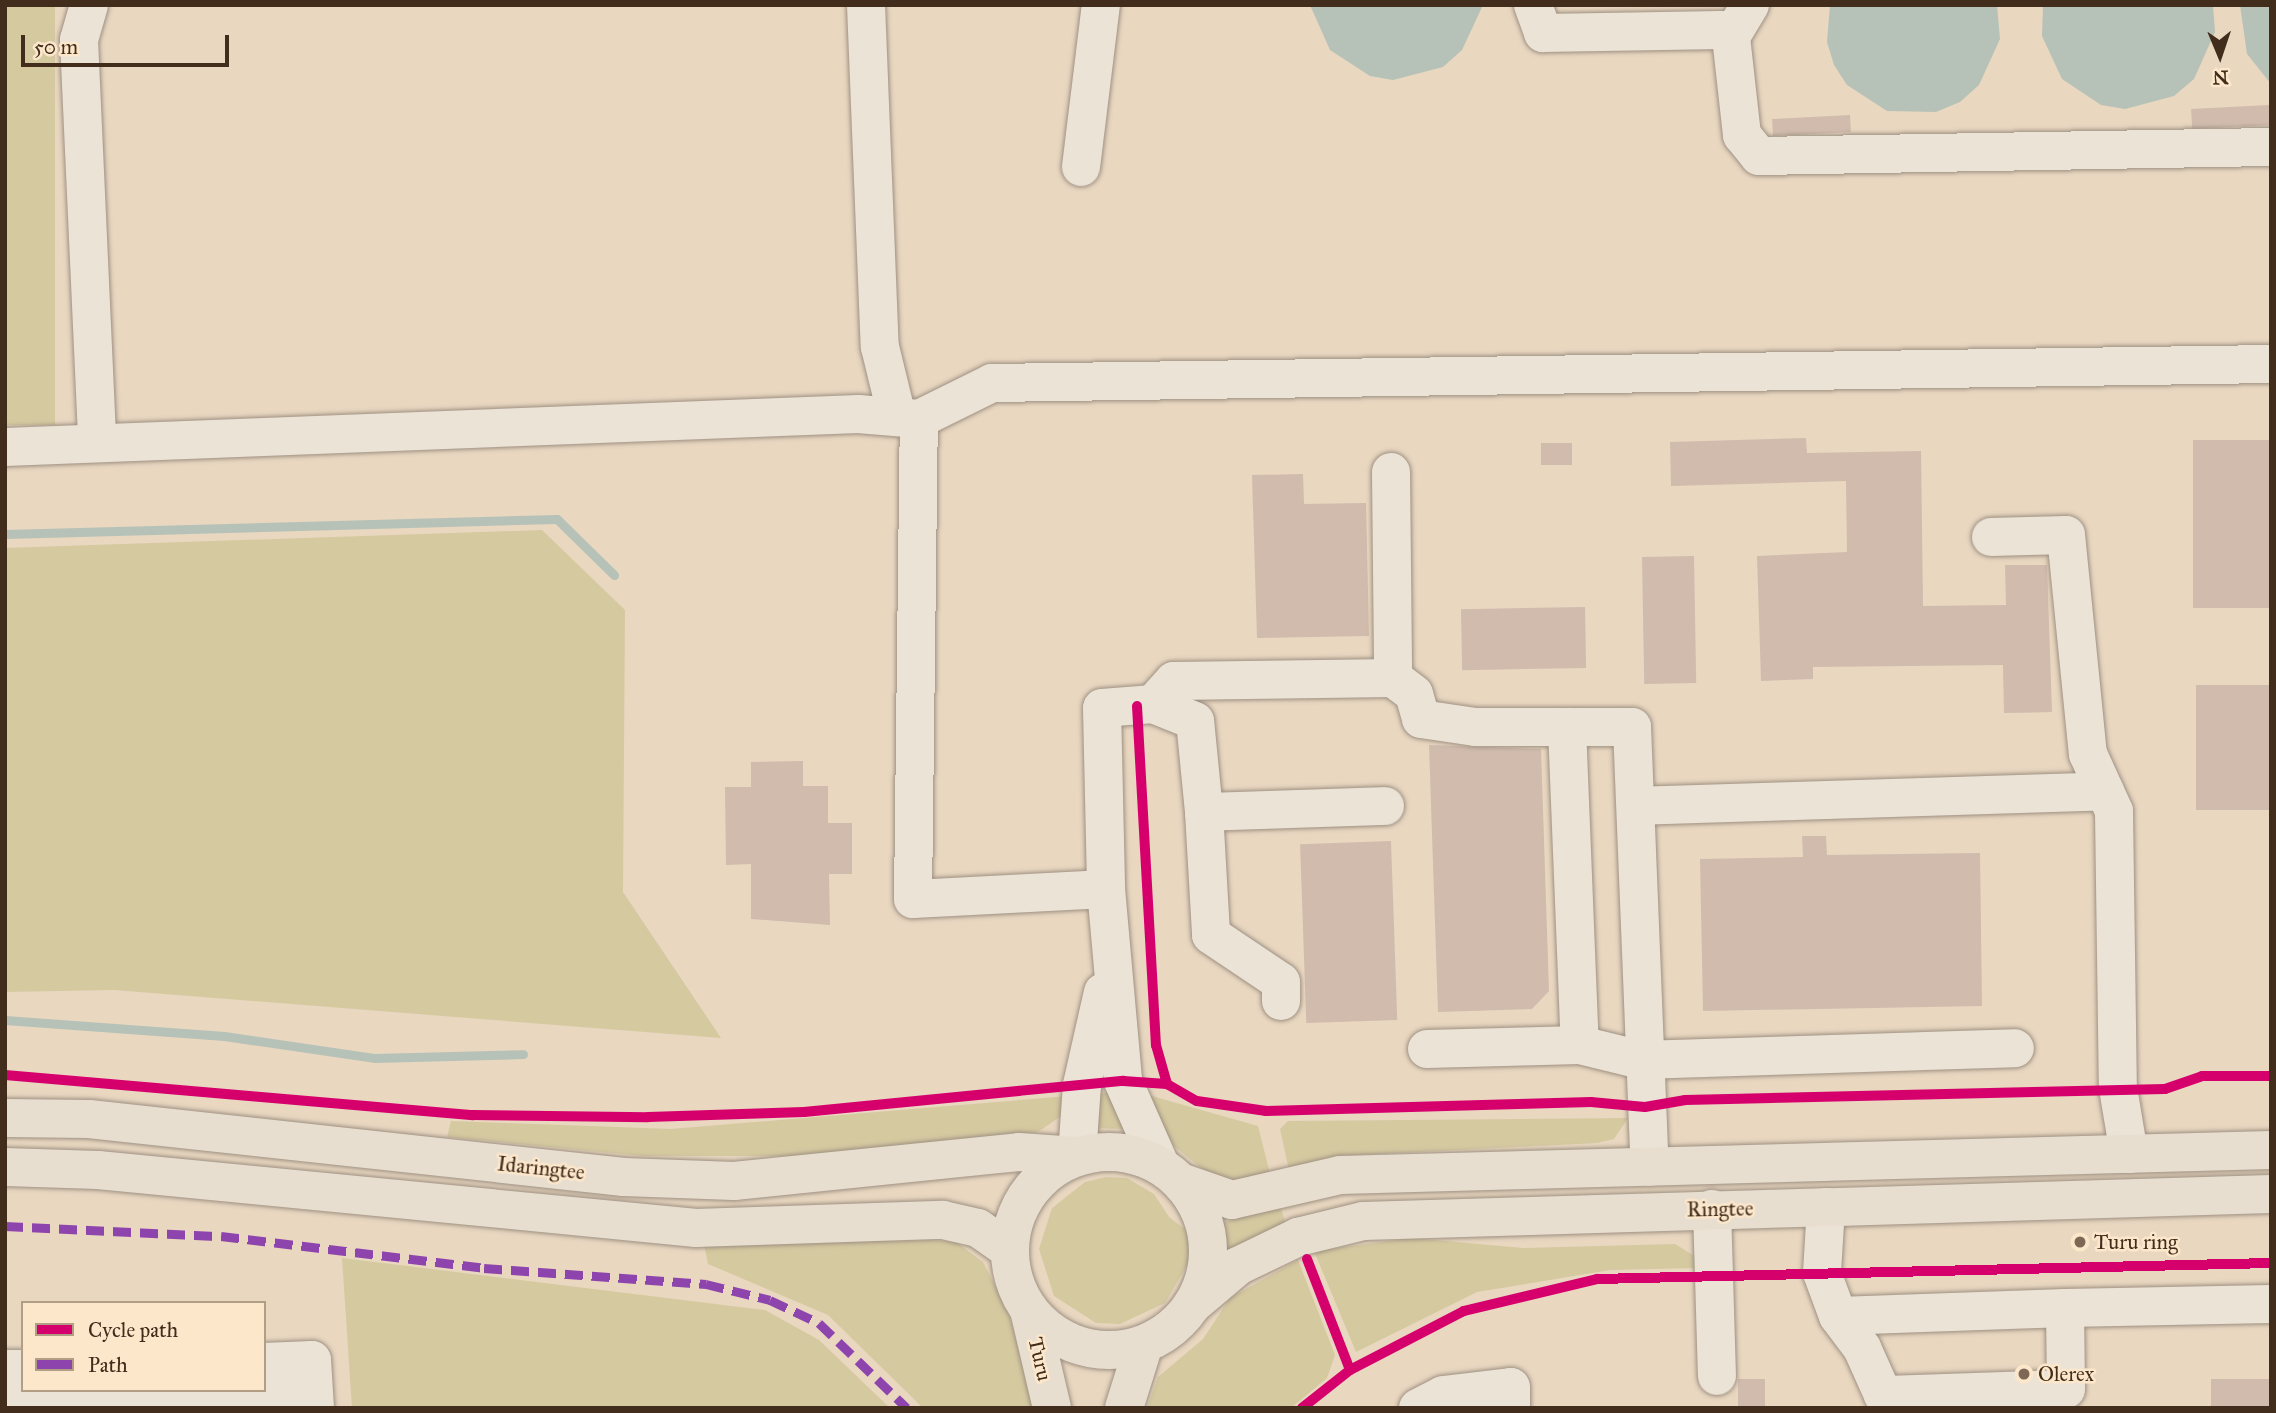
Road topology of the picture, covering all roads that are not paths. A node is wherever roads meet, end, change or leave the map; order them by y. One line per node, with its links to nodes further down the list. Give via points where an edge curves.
1 (89, 5): 11 (street, via 79,40)
2 (866, 5): 10 (street, via 880,348)
3 (1101, 5): 8 (street)
4 (1534, 5): 6 (street, via 1543,33 1721,30)
5 (1750, 5): 6 (street)
6 (1731, 37): 7 (street, via 1742,135 1759,156)
7 (2271, 147)
8 (1081, 167)
9 (2271, 364): 10 (street, via 992,383)
10 (908, 418): 11 (street); 22 (street, via 913,899)
11 (97, 443): 12 (street)
12 (5, 447)
13 (1391, 472): 15 (street)
14 (1991, 537): 18 (street, via 2066,535 2088,754)
15 (1394, 678): 16 (street, via 1174,681); 17 (street, via 1414,694 1421,719 1475,727)
16 (1153, 704): 21 (street, via 1195,721); 22 (street, via 1101,708)
17 (1567, 727): 20 (street, via 1632,727); 25 (street)
18 (2105, 791): 20 (street); 31 (street, via 2114,811 2118,1088)
19 (1385, 806): 21 (street)
20 (1636, 806): 28 (street)
21 (1204, 812): 24 (street, via 1211,935 1280,982)
22 (1106, 889): 23 (street)
23 (1112, 956): 32 (street, via 1082,1085); 35 (street, via 1123,1081)
24 (1281, 1001)
25 (1580, 1045): 27 (street); 28 (street)
26 (2015, 1048): 28 (street)
27 (1427, 1049)
28 (1641, 1060): 34 (street)
29 (5, 1118): 32 (main road, Idaringtee, via 89,1119 638,1178 734,1181 1019,1152)
30 (2271, 1150): 31 (main road, Ringtee)
31 (2129, 1154): 34 (main road, Ringtee)
32 (1077, 1156): 35 (main road, via 1124,1153); 39 (main road, via 1028,1192)
33 (5, 1167): 39 (main road, via 98,1170 696,1228 943,1220 978,1228)
34 (1650, 1167): 35 (main road, Ringtee, via 1340,1175 1233,1200)
35 (1172, 1174): 41 (main road, via 1200,1211 1208,1242 1205,1275)
36 (2271, 1194): 37 (main road, Ringtee)
37 (1826, 1208): 38 (main road, Ringtee); 44 (street, via 1822,1273)
38 (1712, 1209): 41 (main road, Ringtee, via 1363,1221 1298,1237 1238,1266); 47 (street)
39 (1009, 1250): 43 (main road)
40 (2271, 1304): 42 (street)
41 (1192, 1305): 45 (main road)
42 (2064, 1308): 44 (street); 51 (street)
43 (1029, 1310): 45 (main road, via 1081,1346); 55 (main road, Turu)
44 (1838, 1316): 52 (street, via 1862,1348)
45 (1143, 1344): 56 (main road)
46 (266, 1362): 54 (street, via 312,1360)
47 (1717, 1376)
48 (266, 1390): 53 (street, via 288,1389)
49 (184, 1392): 50 (street)
50 (5, 1398)
51 (2066, 1398): 52 (street)
52 (1883, 1401)
53 (289, 1408)
54 (315, 1408)
55 (1052, 1408)
56 (1124, 1408)
57 (1418, 1408): 58 (street, via 1443,1395 1511,1387)
58 (1511, 1408)

